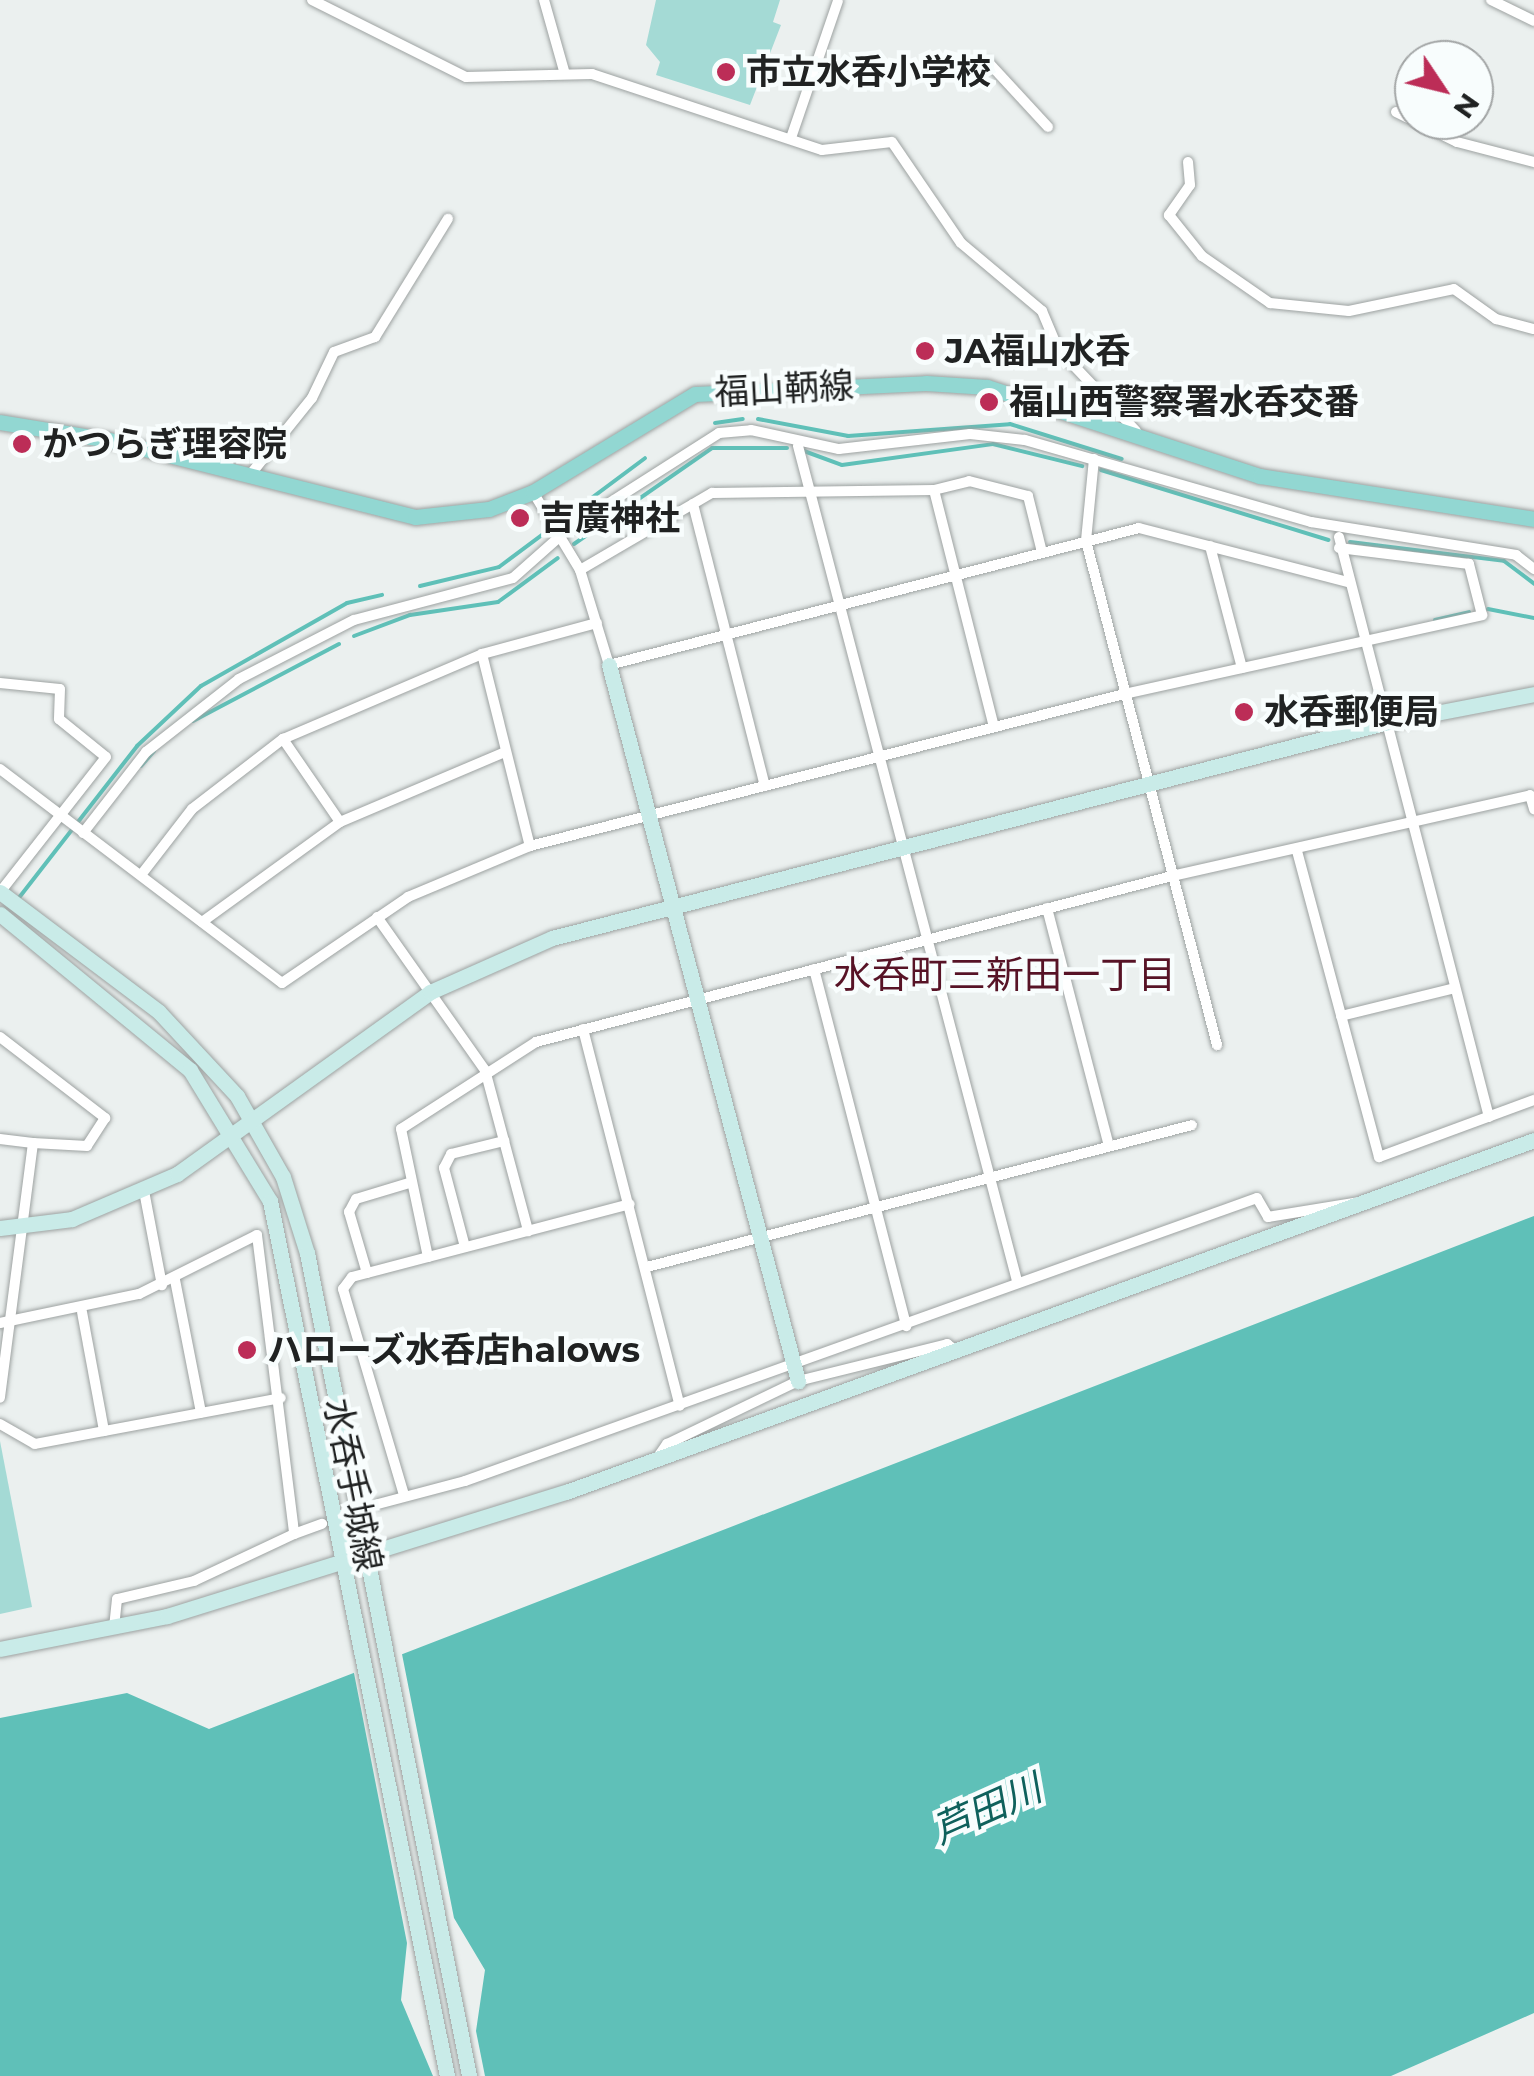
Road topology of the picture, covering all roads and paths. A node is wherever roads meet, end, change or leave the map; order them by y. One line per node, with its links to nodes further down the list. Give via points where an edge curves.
1 (312, 0): 7 (street, via 416,44 451,74)
2 (544, 0): 7 (street)
3 (838, 0): 9 (street)
4 (1492, 0): 5 (street)
5 (1534, 21)
6 (988, 63): 8 (street)
7 (566, 74): 9 (street, via 628,83)
8 (1048, 127)
9 (791, 138): 16 (street, via 830,151 892,142 961,243 1042,311 1058,349)
10 (1453, 140): 12 (street)
11 (1188, 162): 14 (street, via 1190,184 1169,215 1202,256 1270,303 1349,310 1454,289 1496,319)
12 (1534, 162)
13 (448, 219): 19 (street, via 375,337 334,352 312,398)
14 (1534, 329)
15 (0, 422): 19 (main road, 福山鞆線)
16 (1136, 431): 21 (main road, 福山鞆線, via 987,387 741,387 695,394); 24 (main road, 福山鞆線, via 1260,476)
17 (798, 446): 22 (street)
18 (1094, 460): 25 (street); 26 (street, via 998,435 839,449 751,430 720,434); 28 (street)
19 (250, 476): 21 (main road, 福山鞆線, via 415,517 489,509)
20 (934, 490): 22 (street); 31 (street, via 969,481 1028,496); 34 (street)
21 (533, 492): 26 (street)
22 (811, 492): 23 (street, via 712,493); 36 (street)
23 (693, 504): 32 (street); 38 (street)
24 (1534, 518)
25 (1311, 522): 27 (street); 29 (street)
26 (556, 529): 32 (street); 60 (street, via 488,590 354,620 239,679 146,752)
27 (1381, 536): 29 (street); 33 (street, via 1516,555)
28 (1086, 541): 30 (street, via 1139,528); 31 (street); 44 (street)
29 (1339, 542): 35 (street); 39 (street, via 1469,564 1482,615)
30 (1210, 546): 35 (street); 42 (street)
31 (1042, 552): 34 (street)
32 (580, 570): 37 (street)
33 (1534, 570)
34 (957, 574): 36 (street); 47 (street)
35 (1348, 582): 39 (street)
36 (842, 604): 38 (street); 50 (street)
37 (597, 623): 40 (street); 41 (street)
38 (726, 635): 41 (street); 53 (street)
39 (1363, 642): 42 (street); 46 (street)
40 (482, 654): 48 (street); 49 (street)
41 (609, 665): 56 (street)
42 (1242, 668): 44 (street)
43 (0, 683): 57 (street, via 60,689 58,719 106,758)
44 (1124, 694): 47 (street); 52 (street)
45 (1534, 694): 46 (street)
46 (1384, 723): 52 (street); 59 (street)
47 (994, 726): 50 (street)
48 (284, 738): 58 (street); 64 (street, via 192,809)
49 (505, 752): 58 (street); 61 (street)
50 (880, 756): 53 (street); 62 (street)
51 (0, 769): 57 (street)
52 (1147, 784): 62 (street); 65 (street)
53 (766, 786): 56 (street)
54 (1532, 794): 55 (street); 59 (street)
55 (1534, 809)
56 (649, 817): 61 (street); 67 (street)
57 (64, 818): 60 (street); 66 (street)
58 (340, 822): 71 (street)
59 (1411, 822): 63 (street); 74 (street)
60 (82, 832): 64 (street)
61 (530, 846): 69 (street, via 463,869)
62 (904, 848): 67 (street); 72 (street)
63 (1297, 851): 65 (street); 77 (street)
64 (141, 875): 71 (street)
65 (1172, 876): 68 (street); 80 (street)
66 (2, 894): 84 (street, 水呑手城線, via 159,1012)
67 (674, 907): 75 (street, via 552,938); 76 (street)
68 (1047, 908): 72 (street); 91 (street)
69 (377, 917): 71 (street, via 282,983); 75 (street)
70 (6, 919): 86 (street, 水呑手城線, via 151,1030)
71 (202, 922)
72 (928, 939): 73 (street); 92 (street)
73 (814, 969): 76 (street); 97 (street)
74 (1454, 988): 77 (street); 83 (street)
75 (430, 992): 81 (street); 84 (street)
76 (695, 998): 78 (street); 101 (street)
77 (1341, 1016): 83 (street, via 1378,1157)
78 (583, 1029): 81 (street); 96 (street)
79 (0, 1037): 90 (street, via 105,1118 87,1146)
80 (1217, 1045)
81 (485, 1070): 89 (street); 93 (street, via 401,1130)
82 (1534, 1100): 83 (street)
83 (1489, 1117)
84 (254, 1121): 86 (street); 125 (street, 水呑手城線, via 308,1253)
85 (1192, 1125): 91 (street)
86 (237, 1134): 94 (street); 126 (street, 水呑手城線, via 288,1263)
87 (0, 1139): 90 (street)
88 (1534, 1140): 95 (street)
89 (504, 1141): 100 (street); 102 (street, via 451,1154 444,1168)
90 (33, 1144): 98 (street)
91 (1109, 1146): 92 (street)
92 (990, 1178): 97 (street); 107 (street)
93 (408, 1183): 103 (street); 105 (street, via 356,1198 349,1212)
94 (144, 1191): 98 (street); 108 (street)
95 (1367, 1201): 107 (street, via 1351,1196 1268,1218 1257,1198); 112 (street)
96 (630, 1204): 100 (street); 104 (street)
97 (876, 1207): 101 (street); 111 (street)
98 (22, 1227): 99 (street); 110 (street)
99 (0, 1228)
100 (528, 1230): 102 (street)
101 (757, 1238): 104 (street); 113 (street)
102 (464, 1247): 103 (street)
103 (428, 1256): 105 (street)
104 (647, 1267): 116 (street)
105 (367, 1273): 121 (street, via 343,1289)
106 (175, 1280): 108 (street); 115 (street, via 257,1234); 117 (street)
107 (1017, 1281): 111 (street)
108 (162, 1285): 109 (street)
109 (82, 1312): 110 (street); 119 (street)
110 (4, 1324): 114 (street)
111 (906, 1326): 113 (street)
112 (958, 1353): 113 (street, via 947,1344); 120 (street)
113 (795, 1374): 116 (street); 120 (street, via 667,1444)
114 (0, 1398)
115 (281, 1398): 117 (street); 124 (street)
116 (680, 1406): 121 (street)
117 (201, 1412): 119 (street)
118 (0, 1424): 119 (street, via 35,1444)
119 (104, 1430)
120 (654, 1463): 125 (street)
121 (404, 1495): 122 (street)
122 (378, 1504)
123 (322, 1524): 124 (street)
124 (294, 1534): 127 (street, via 194,1580 117,1599)
125 (365, 1549): 126 (street); 130 (street, 水呑手城線)
126 (346, 1556): 127 (street); 129 (street, 水呑手城線)
127 (114, 1626): 128 (street)
128 (0, 1648)
129 (447, 2076)
130 (468, 2076)

